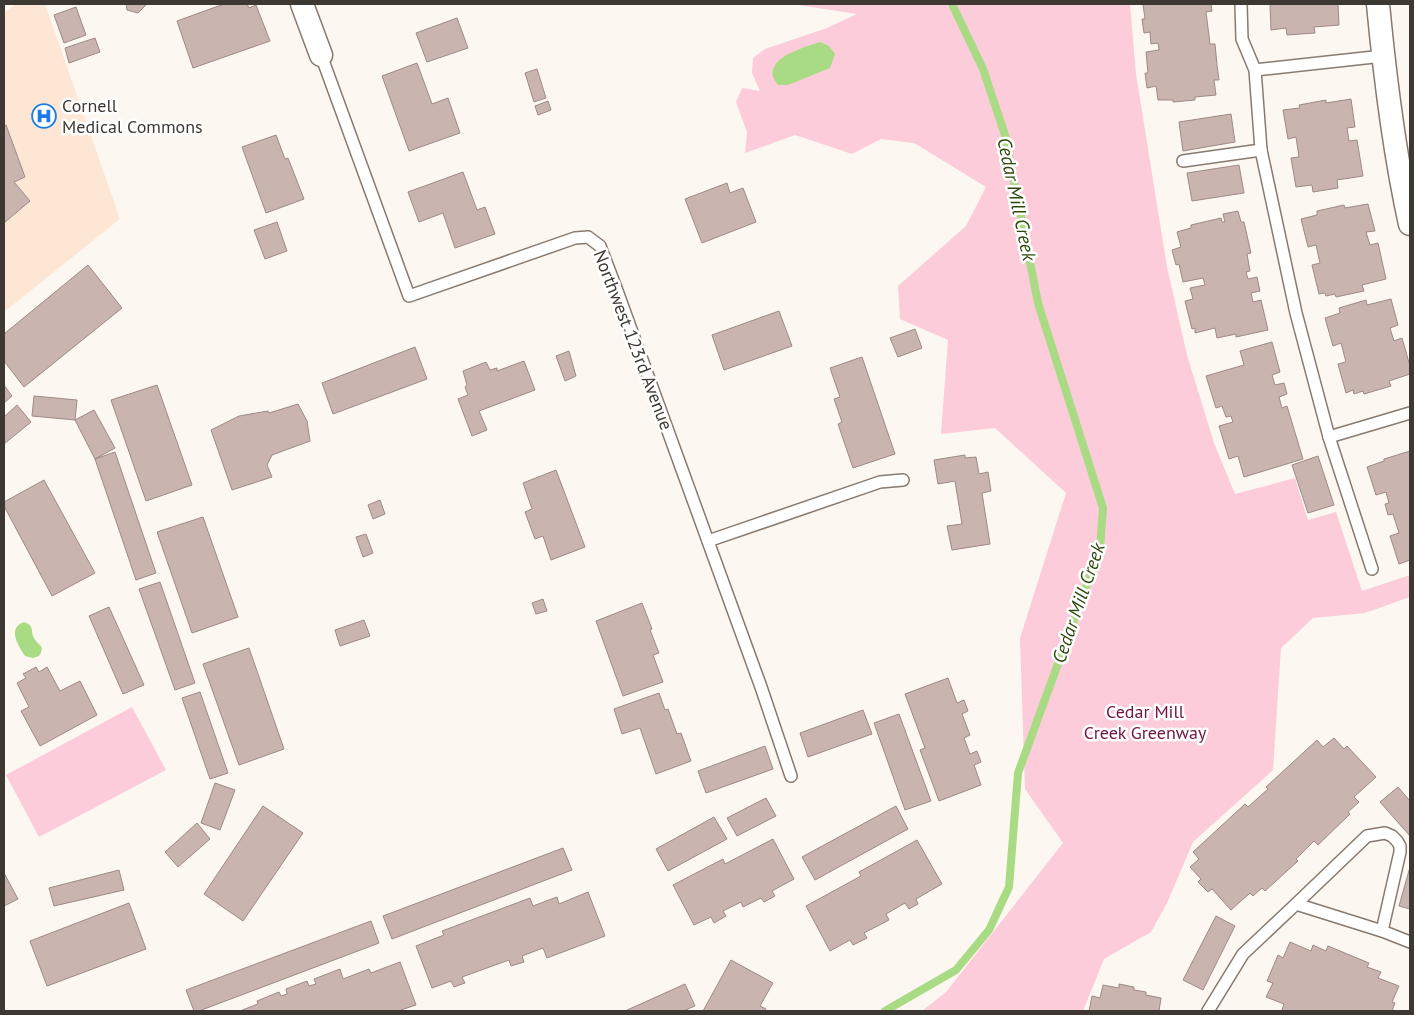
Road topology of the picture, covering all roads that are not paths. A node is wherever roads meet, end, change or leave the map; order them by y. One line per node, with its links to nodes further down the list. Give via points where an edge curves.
1 (302, 4): 4 (street, Northwest 123rd Avenue)
2 (1241, 4): 6 (lane, via 1242,39)
3 (1378, 4): 5 (street)
4 (320, 54): 13 (lane, Northwest 123rd Avenue, via 409,296 575,238 588,237 600,246)
5 (1383, 56): 6 (lane); 9 (street)
6 (1255, 70): 7 (lane)
7 (1261, 150): 8 (lane); 11 (lane, via 1296,313)
8 (1183, 161)
9 (1410, 224)
10 (1410, 413): 11 (lane)
11 (1329, 437): 14 (lane)
12 (903, 480): 13 (lane, via 880,482)
13 (708, 541): 15 (lane, Northwest 123rd Avenue)
14 (1372, 569)
15 (791, 776)
16 (1296, 904): 17 (lane); 17 (lane, via 1367,836 1385,834 1397,841 1400,852); 19 (lane, via 1243,954)
17 (1382, 932): 18 (lane)
18 (1410, 942)
19 (1208, 1011)

